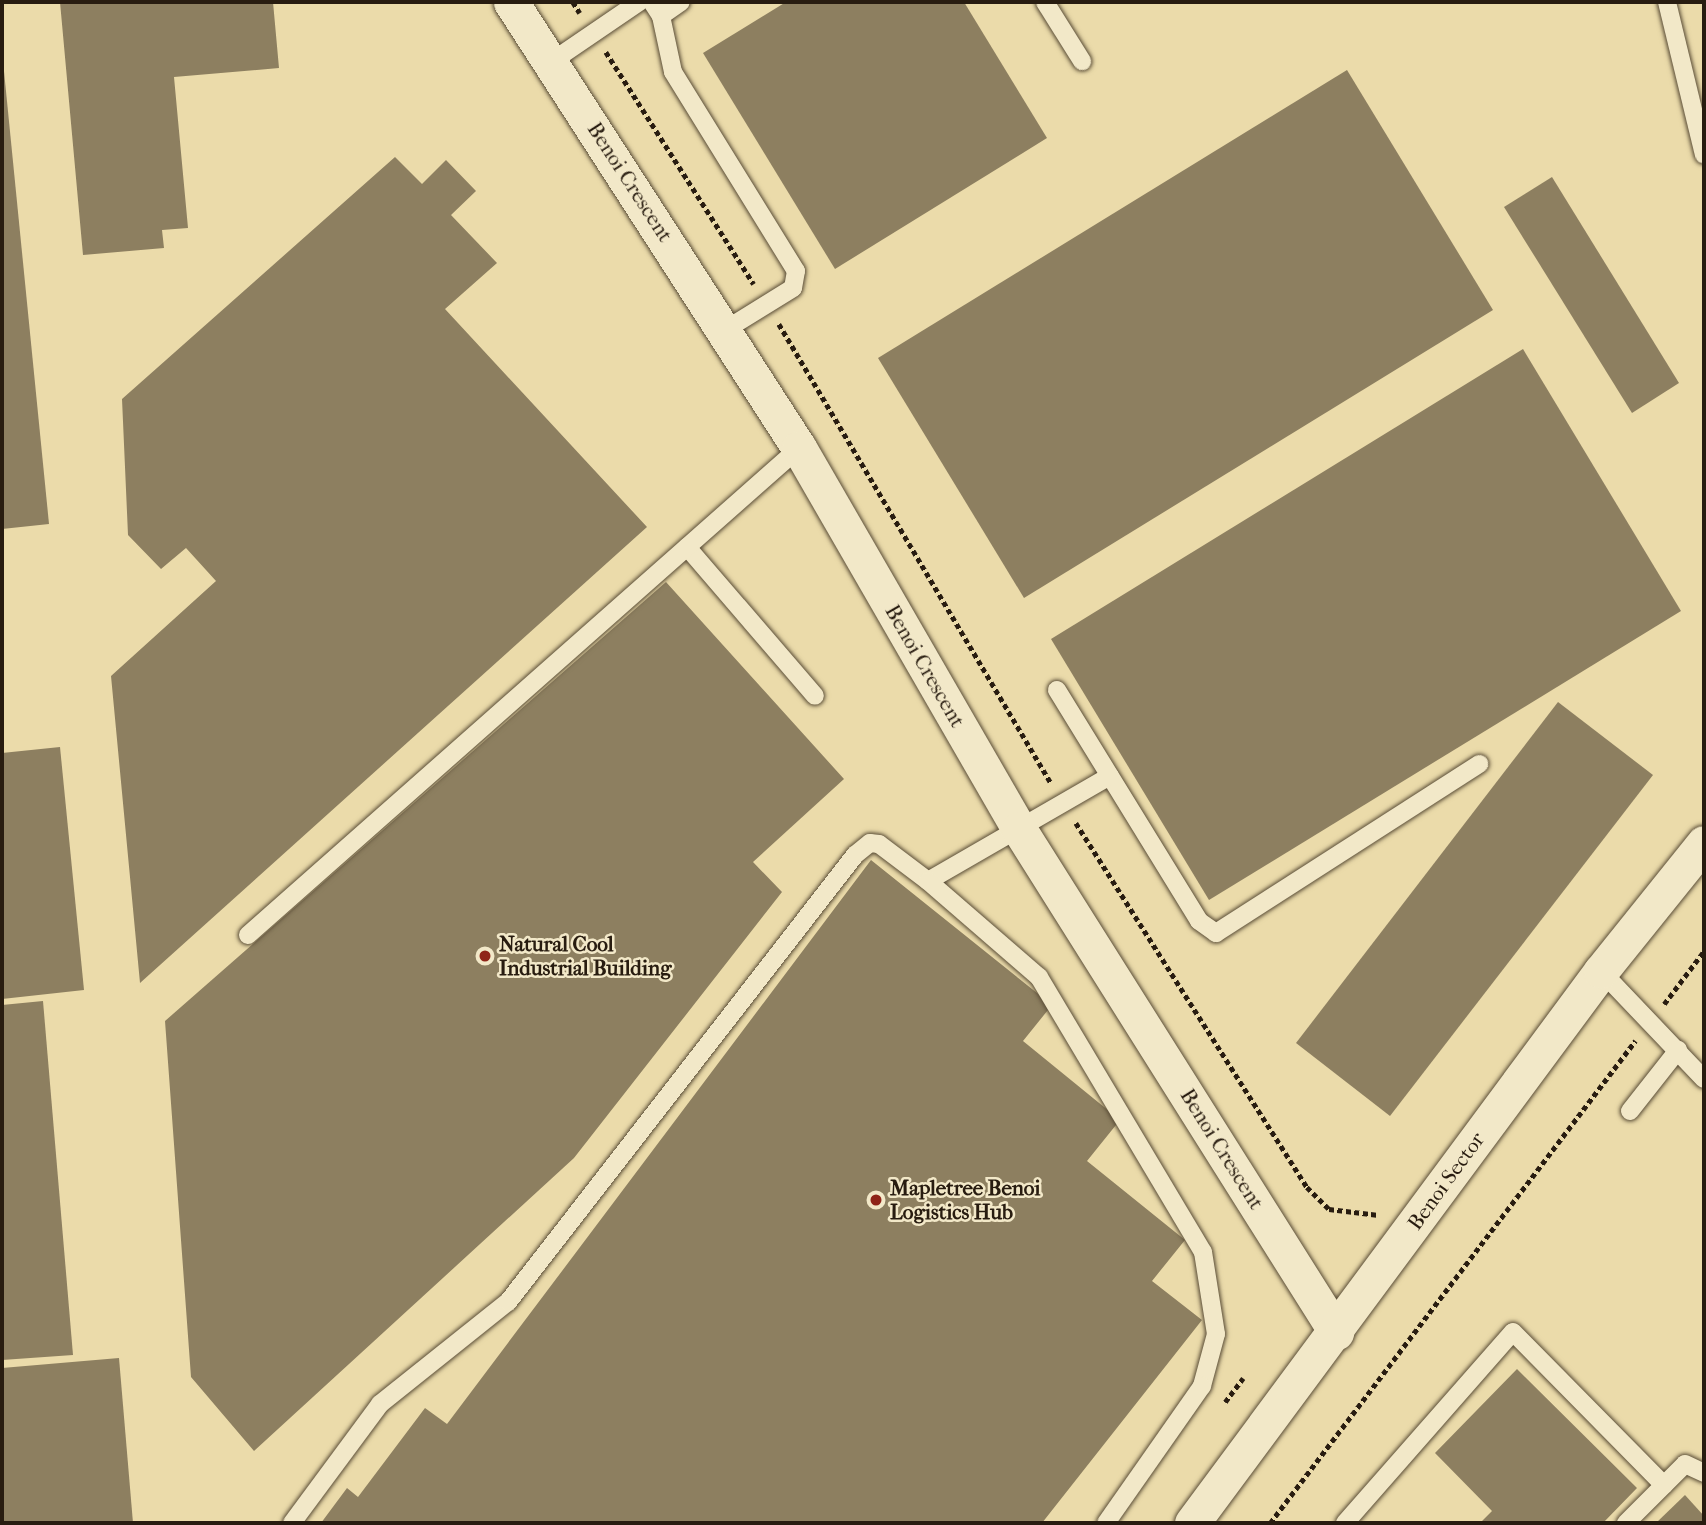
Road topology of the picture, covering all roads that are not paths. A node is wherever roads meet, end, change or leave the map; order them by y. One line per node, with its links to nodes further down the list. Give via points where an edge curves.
1 (512, 2): 8 (street, Benoi Crescent)
2 (639, 2): 8 (lane)
3 (681, 2): 6 (lane)
4 (1045, 2): 7 (lane)
5 (1667, 2): 9 (lane)
6 (657, 9): 10 (lane, via 673,72 796,271 793,288)
7 (1082, 61)
8 (551, 62): 10 (street, Benoi Crescent)
9 (1704, 155)
10 (725, 330): 11 (street, Benoi Crescent)
11 (799, 448): 12 (lane); 17 (street, Benoi Crescent)
12 (687, 547): 14 (lane); 20 (lane)
13 (1057, 690): 16 (lane)
14 (815, 696)
15 (1479, 764): 16 (lane, via 1216,933 1199,921)
16 (1110, 776): 17 (lane)
17 (1018, 829): 19 (lane); 25 (street, Benoi Crescent)
18 (1704, 843): 21 (street, Benoi Sector)
19 (928, 881): 28 (lane, via 879,844 862,847 508,1301 380,1404); 29 (lane, via 1039,976 1203,1252 1216,1334 1202,1386)
20 (248, 935)
21 (1601, 971): 22 (lane); 25 (street, Benoi Sector)
22 (1678, 1051): 23 (lane); 24 (lane)
23 (1704, 1079)
24 (1630, 1111)
25 (1336, 1332): 30 (street, Benoi Sector)
26 (1704, 1473): 27 (lane, via 1685,1464)
27 (1664, 1485): 31 (lane, via 1513,1332); 32 (lane)
28 (292, 1523)
29 (1106, 1523)
30 (1192, 1523)
31 (1345, 1523)
32 (1626, 1523)

